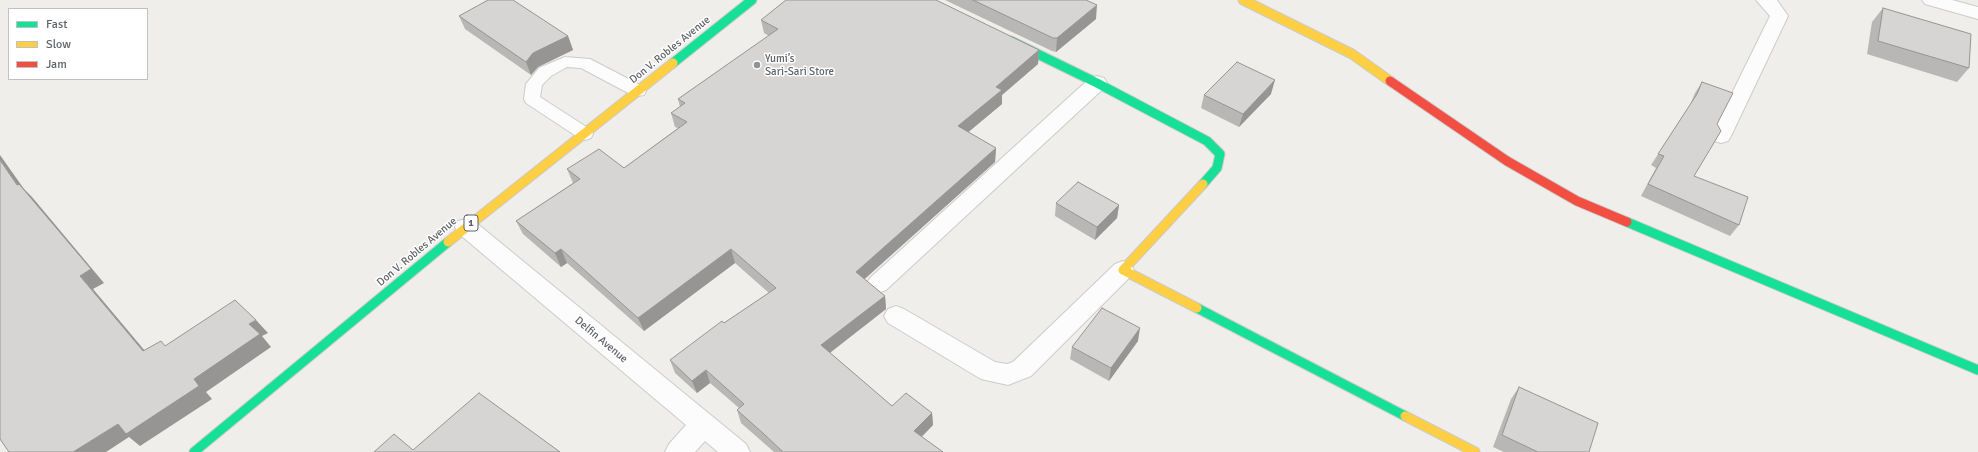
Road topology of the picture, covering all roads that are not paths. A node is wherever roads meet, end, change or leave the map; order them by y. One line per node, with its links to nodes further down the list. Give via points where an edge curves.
1 (752, 0): 8 (street, Don V. Robles Avenue / 1)
2 (1243, 0): 15 (street, via 1352,54 1507,161 1578,201)
3 (1766, 0): 10 (street, via 1779,16)
4 (1932, 0): 5 (street)
5 (1978, 13)
6 (1005, 38): 7 (street)
7 (1097, 83): 12 (street, via 1207,141 1220,154 1217,168); 13 (street)
8 (638, 91): 9 (street, Don V. Robles Avenue / 1); 9 (lane, via 584,63 565,62 545,72 534,84 532,99)
9 (585, 134): 11 (street, Don V. Robles Avenue / 1)
10 (1721, 136)
11 (466, 227): 16 (street, Delfin Avenue); 17 (street, Don V. Robles Avenue / 1)
12 (1123, 270): 14 (street, via 1022,369 1008,375 990,372); 20 (street)
13 (878, 284)
14 (896, 316)
15 (1978, 370)
16 (704, 425): 18 (street); 19 (street, Delfin Avenue)
17 (194, 452)
18 (678, 452)
19 (737, 452)
20 (1475, 452)

